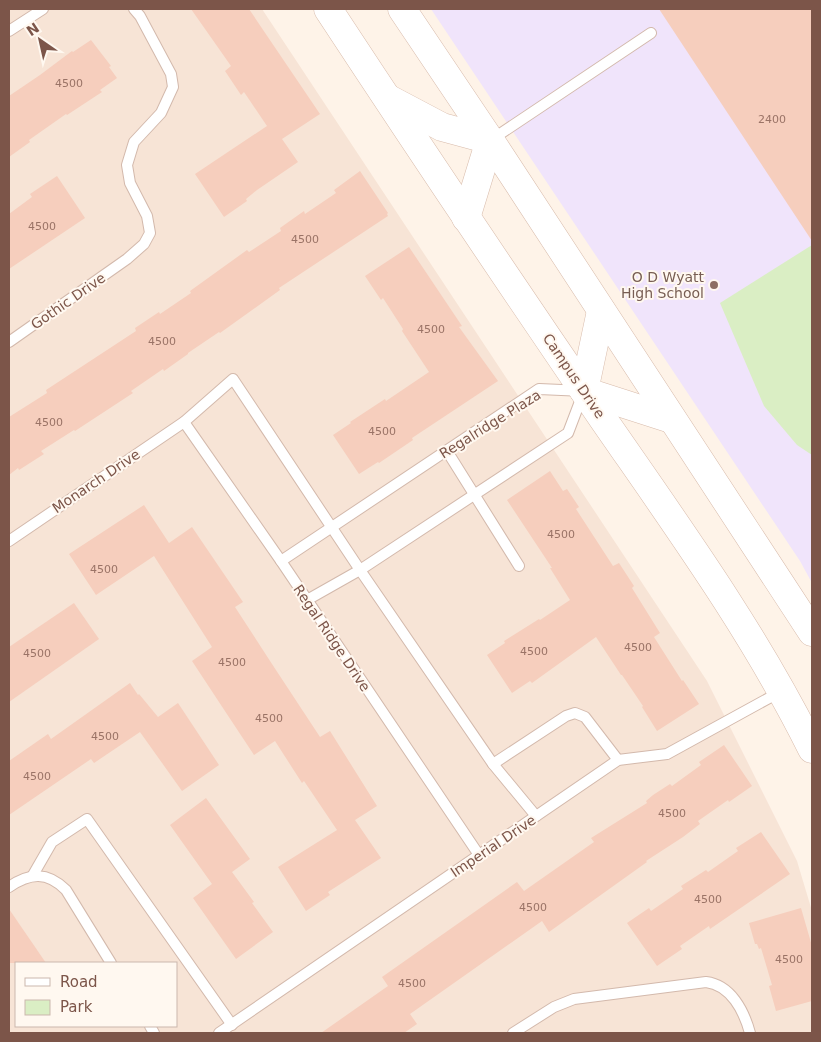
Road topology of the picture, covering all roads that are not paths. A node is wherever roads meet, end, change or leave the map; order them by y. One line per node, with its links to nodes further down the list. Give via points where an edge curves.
1 (43, 9): 5 (lane)
2 (134, 9): 11 (lane, Gothic Drive, via 171,74 173,87 161,113 134,142 127,164 130,183 147,216 150,233 144,244 127,259)
3 (328, 9): 7 (main road, Campus Drive)
4 (402, 9): 8 (main road)
5 (9, 31)
6 (651, 33): 8 (lane)
7 (387, 98): 8 (main road, via 442,127); 9 (main road, Campus Drive)
8 (490, 140): 9 (main road); 10 (main road)
9 (466, 218): 12 (main road, Campus Drive)
10 (601, 311): 12 (main road); 13 (main road)
11 (9, 342)
12 (584, 391): 13 (main road); 15 (lane, Regalridge Plaza, via 539,389); 16 (lane, via 568,433); 24 (main road, Campus Drive, via 729,602)
13 (671, 419): 23 (main road)
14 (184, 422): 17 (lane, Monarch Drive, via 233,379); 18 (lane, Monarch Drive); 19 (lane, Regal Ridge Drive)
15 (447, 451): 16 (lane); 17 (lane, Regalridge Plaza)
16 (475, 495): 20 (lane); 21 (lane)
17 (332, 528): 19 (lane, Regalridge Plaza); 21 (lane)
18 (9, 541)
19 (281, 562): 22 (lane, Regal Ridge Drive)
20 (519, 566)
21 (360, 570): 22 (lane); 27 (lane)
22 (307, 600): 29 (lane, Regal Ridge Drive)
23 (812, 632)
24 (781, 691): 25 (main road, Campus Drive); 26 (lane, Imperial Drive, via 667,754)
25 (812, 750)
26 (618, 760): 27 (lane, via 584,717 575,713); 28 (lane, Imperial Drive)
27 (493, 764): 28 (lane)
28 (536, 816): 29 (lane, Imperial Drive)
29 (479, 855): 33 (lane, Imperial Drive)
30 (33, 875): 31 (lane); 32 (lane, via 56,880 66,890); 33 (lane, via 52,842 87,819)
31 (9, 887)
32 (110, 962)
33 (232, 1025): 34 (lane, Imperial Drive)
34 (219, 1033)
35 (513, 1033): 36 (lane, via 554,1006 574,999 706,982 716,984 729,993 746,1019)
36 (750, 1033)

